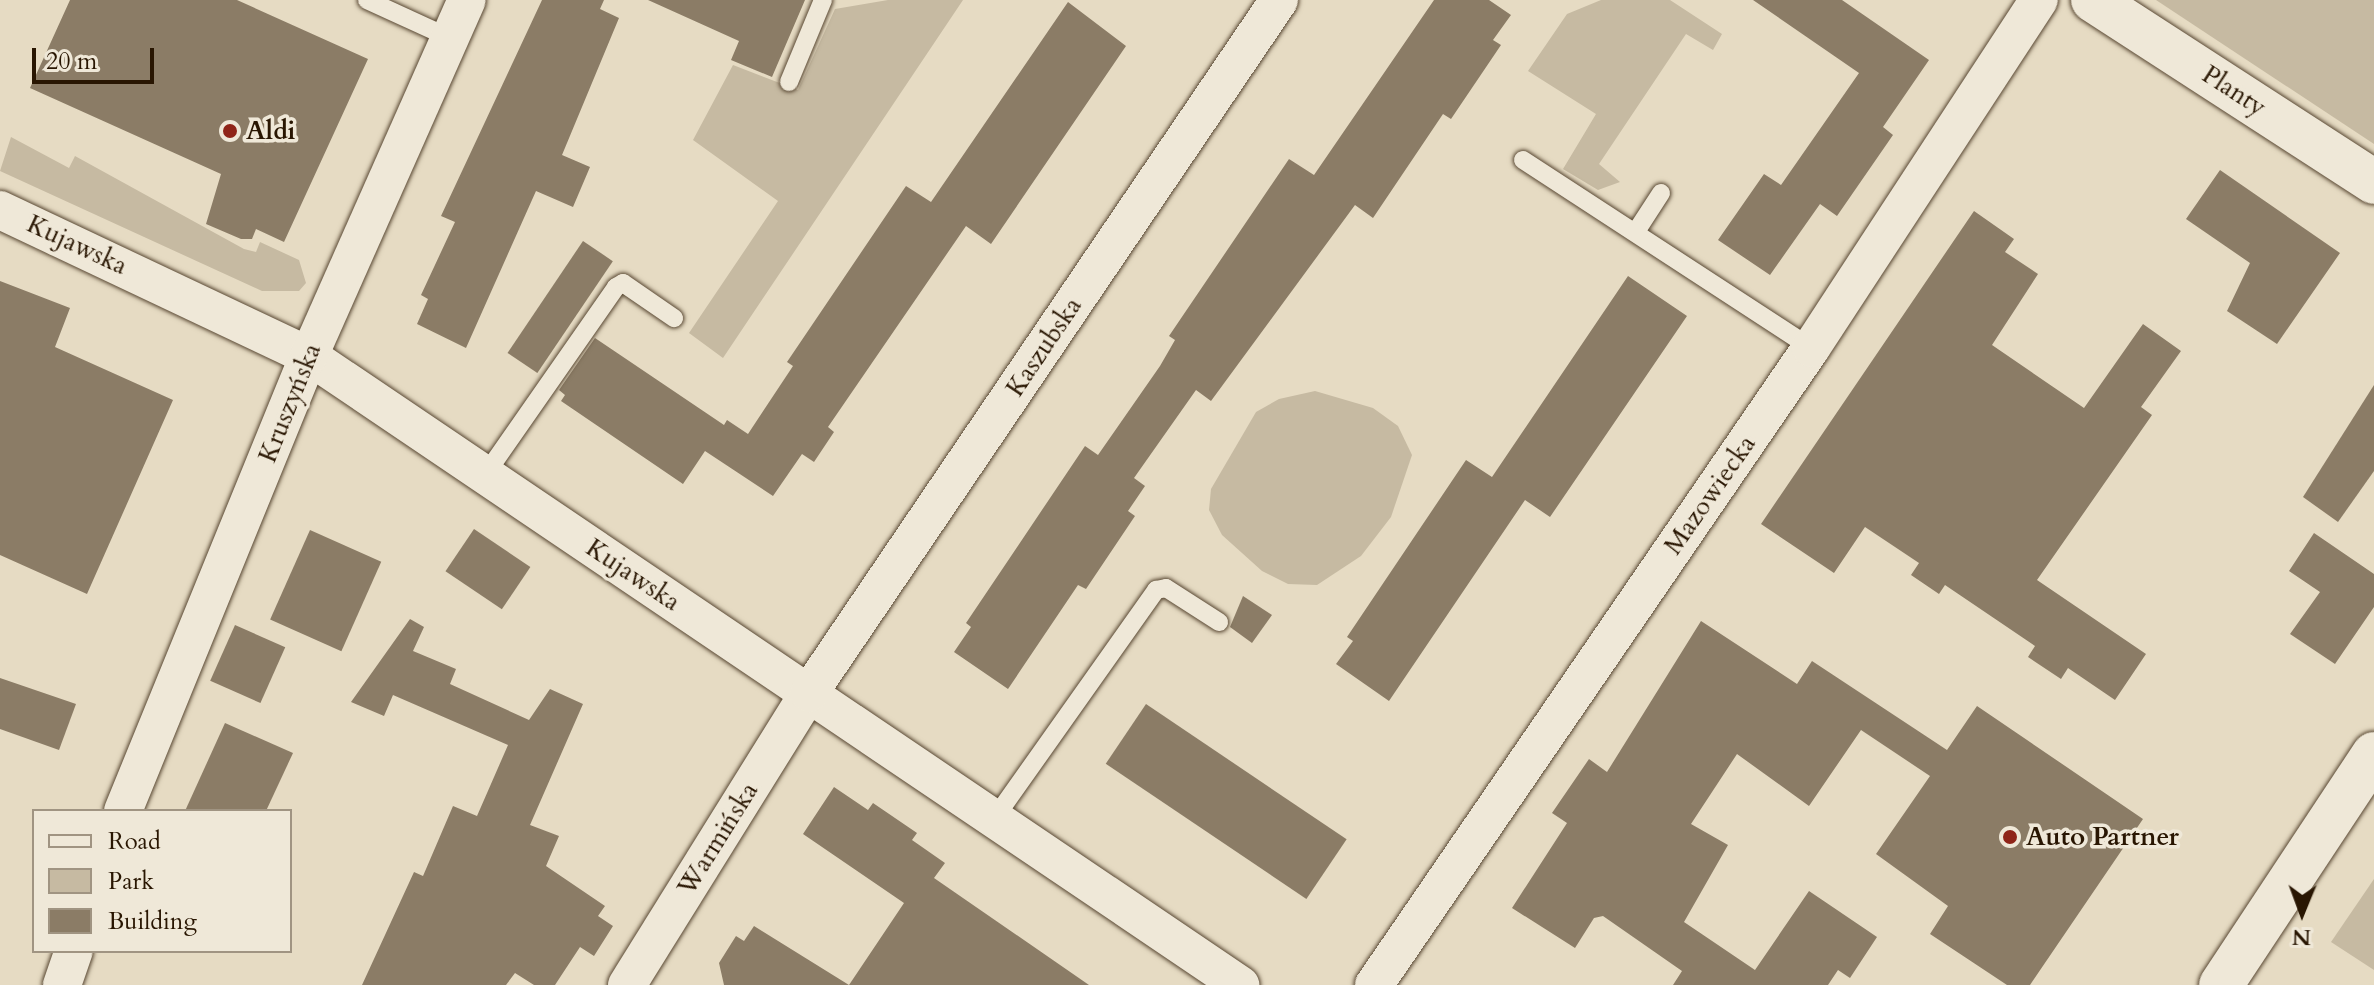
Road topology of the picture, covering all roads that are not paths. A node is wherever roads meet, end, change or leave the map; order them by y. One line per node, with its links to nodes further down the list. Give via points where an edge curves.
1 (367, 0): 7 (lane)
2 (467, 0): 7 (street, Kruszyńska)
3 (823, 0): 8 (lane)
4 (2039, 0): 15 (street, Mazowiecka)
5 (2093, 0): 10 (street, Planty)
6 (1265, 5): 19 (street, Kaszubska)
7 (450, 38): 16 (street, Kruszyńska)
8 (789, 82)
9 (1523, 160): 13 (lane)
10 (2374, 182)
11 (1661, 193): 13 (lane)
12 (0, 210): 16 (street, Kujawska)
13 (1637, 230): 15 (lane)
14 (674, 318): 17 (lane, via 623,283 616,287)
15 (1811, 348): 27 (street, Mazowiecka)
16 (309, 356): 17 (street, Kujawska); 21 (street, Kruszyńska)
17 (485, 475): 19 (street, Kujawska)
18 (1219, 622): 22 (lane, via 1166,588 1156,590)
19 (809, 693): 22 (street, Kujawska); 25 (street, Warmińska)
20 (2374, 754): 28 (street)
21 (124, 809)
22 (994, 819): 26 (street, Kujawska)
23 (73, 953): 24 (street)
24 (62, 985)
25 (627, 985)
26 (1240, 985)
27 (1374, 985)
28 (2221, 985)

